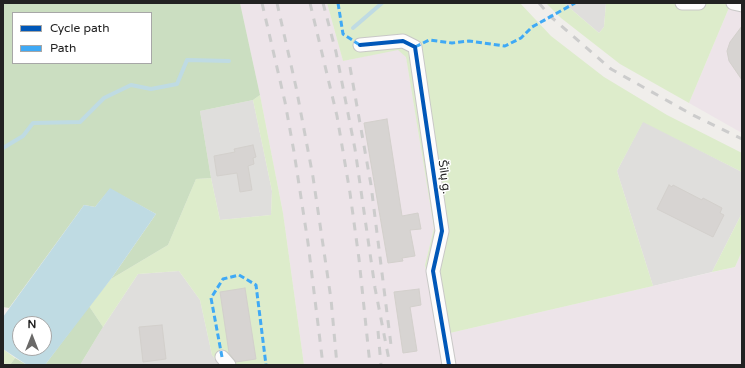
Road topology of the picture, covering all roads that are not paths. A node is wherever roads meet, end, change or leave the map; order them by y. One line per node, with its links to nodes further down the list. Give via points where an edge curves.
1 (682, 3): 2 (street)
2 (700, 3)
3 (733, 3): 4 (street)
4 (742, 5)
5 (360, 45): 6 (street, Šilų g., via 403,41 415,47 442,231 433,271)
6 (449, 365)

